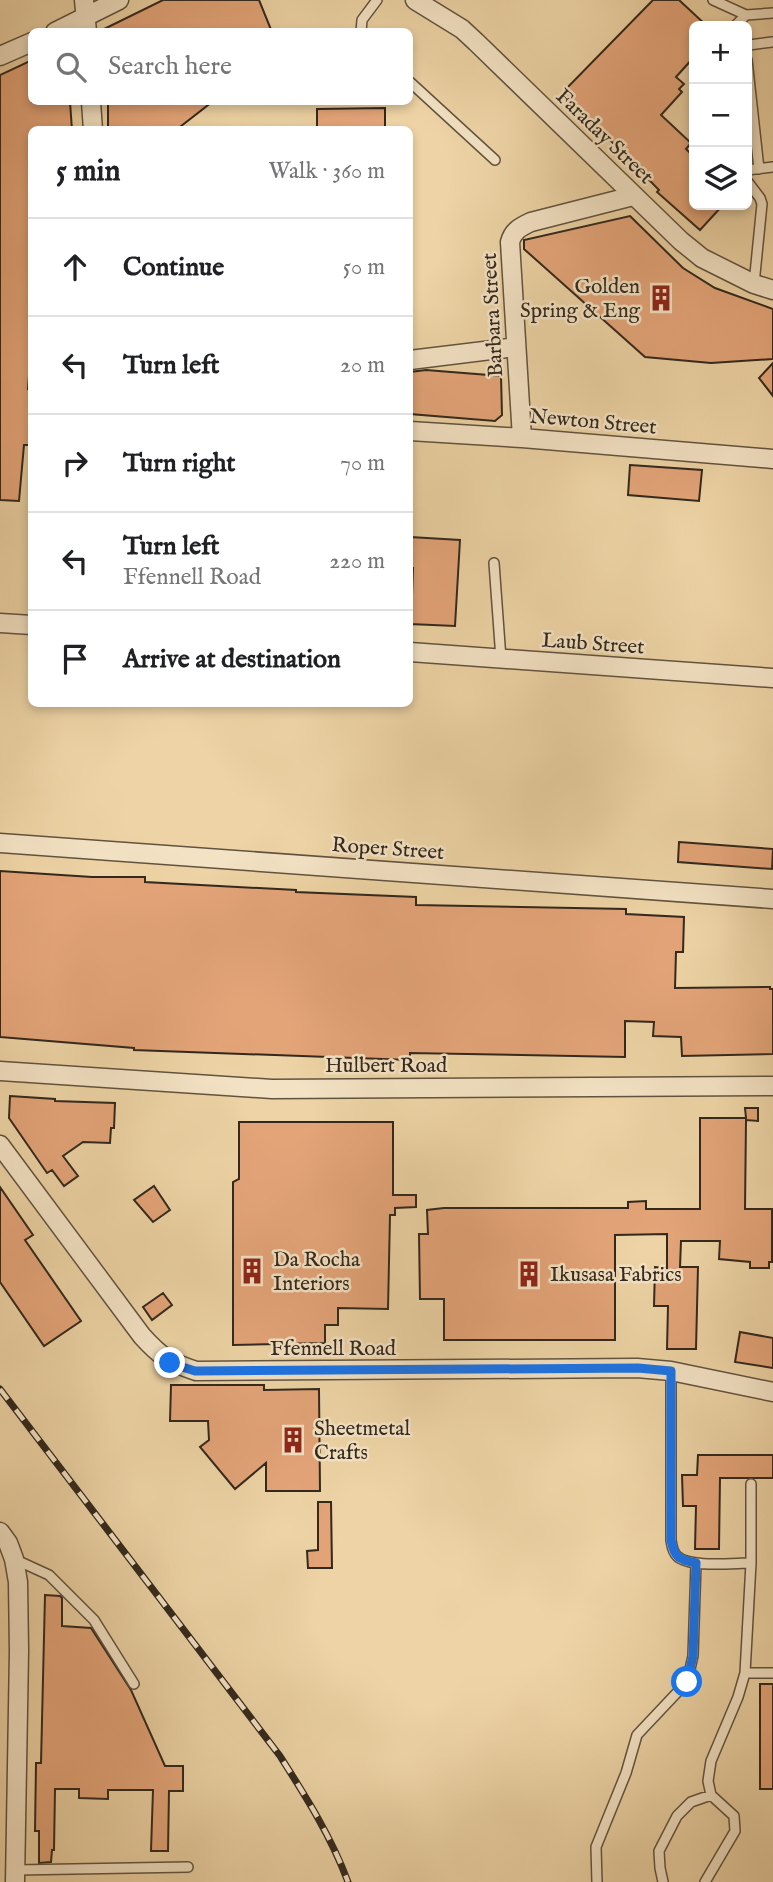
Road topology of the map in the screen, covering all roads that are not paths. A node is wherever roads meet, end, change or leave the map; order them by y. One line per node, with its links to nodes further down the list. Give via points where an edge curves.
1 (119, 0): 7 (street)
2 (377, 0): 10 (lane)
3 (415, 0): 24 (street, Faraday Street, via 462,29)
4 (713, 0): 6 (lane)
5 (773, 13): 6 (lane)
6 (746, 15): 8 (lane)
7 (86, 16): 9 (street)
8 (740, 21)
9 (63, 28)
10 (361, 28)
11 (772, 42): 13 (lane)
12 (28, 44): 14 (street)
13 (752, 45)
14 (0, 56)
15 (413, 85): 19 (lane)
16 (92, 105): 17 (street)
17 (93, 126)
18 (752, 129): 21 (lane)
19 (495, 160)
20 (773, 167): 21 (lane)
21 (760, 169): 22 (lane)
22 (752, 170)
23 (752, 188): 25 (lane, via 762,204)
24 (633, 196): 25 (street, Faraday Street, via 702,258); 27 (street, Barbara Street, via 531,222 515,231 510,242)
25 (754, 284): 26 (street, Faraday Street)
26 (773, 290)
27 (516, 347): 28 (street); 30 (street, Barbara Street)
28 (413, 360)
29 (413, 431): 30 (street, Newton Street)
30 (522, 438): 31 (street, Newton Street)
31 (773, 459)
32 (494, 563): 36 (lane)
33 (0, 623): 34 (street)
34 (28, 625)
35 (413, 652): 36 (street, Laub Street)
36 (501, 659): 37 (street, Laub Street)
37 (773, 678)
38 (0, 843): 39 (street, Roper Street)
39 (773, 899)
40 (0, 1071): 41 (street, Hulbert Road, via 272,1088)
41 (773, 1086)
42 (0, 1145): 43 (street, Ffennell Road, via 142,1336 170,1363 195,1371)
43 (671, 1371): 44 (street, Ffennell Road); 48 (lane, via 671,1540 678,1557)
44 (773, 1392)
45 (751, 1484): 49 (lane)
46 (0, 1532): 47 (street)
47 (14, 1559): 52 (lane, via 49,1575 94,1620); 55 (street, via 19,1651)
48 (696, 1563): 49 (lane); 56 (lane, via 693,1656 687,1682 636,1735 596,1847)
49 (751, 1563): 50 (lane)
50 (745, 1673): 51 (lane); 53 (lane, via 711,1761)
51 (773, 1673)
52 (134, 1684)
53 (711, 1795): 57 (lane, via 691,1802 677,1816 659,1851); 58 (lane, via 734,1816 735,1831)
54 (188, 1867): 55 (lane)
55 (15, 1876)
56 (597, 1882)
57 (663, 1882)
58 (705, 1882)

